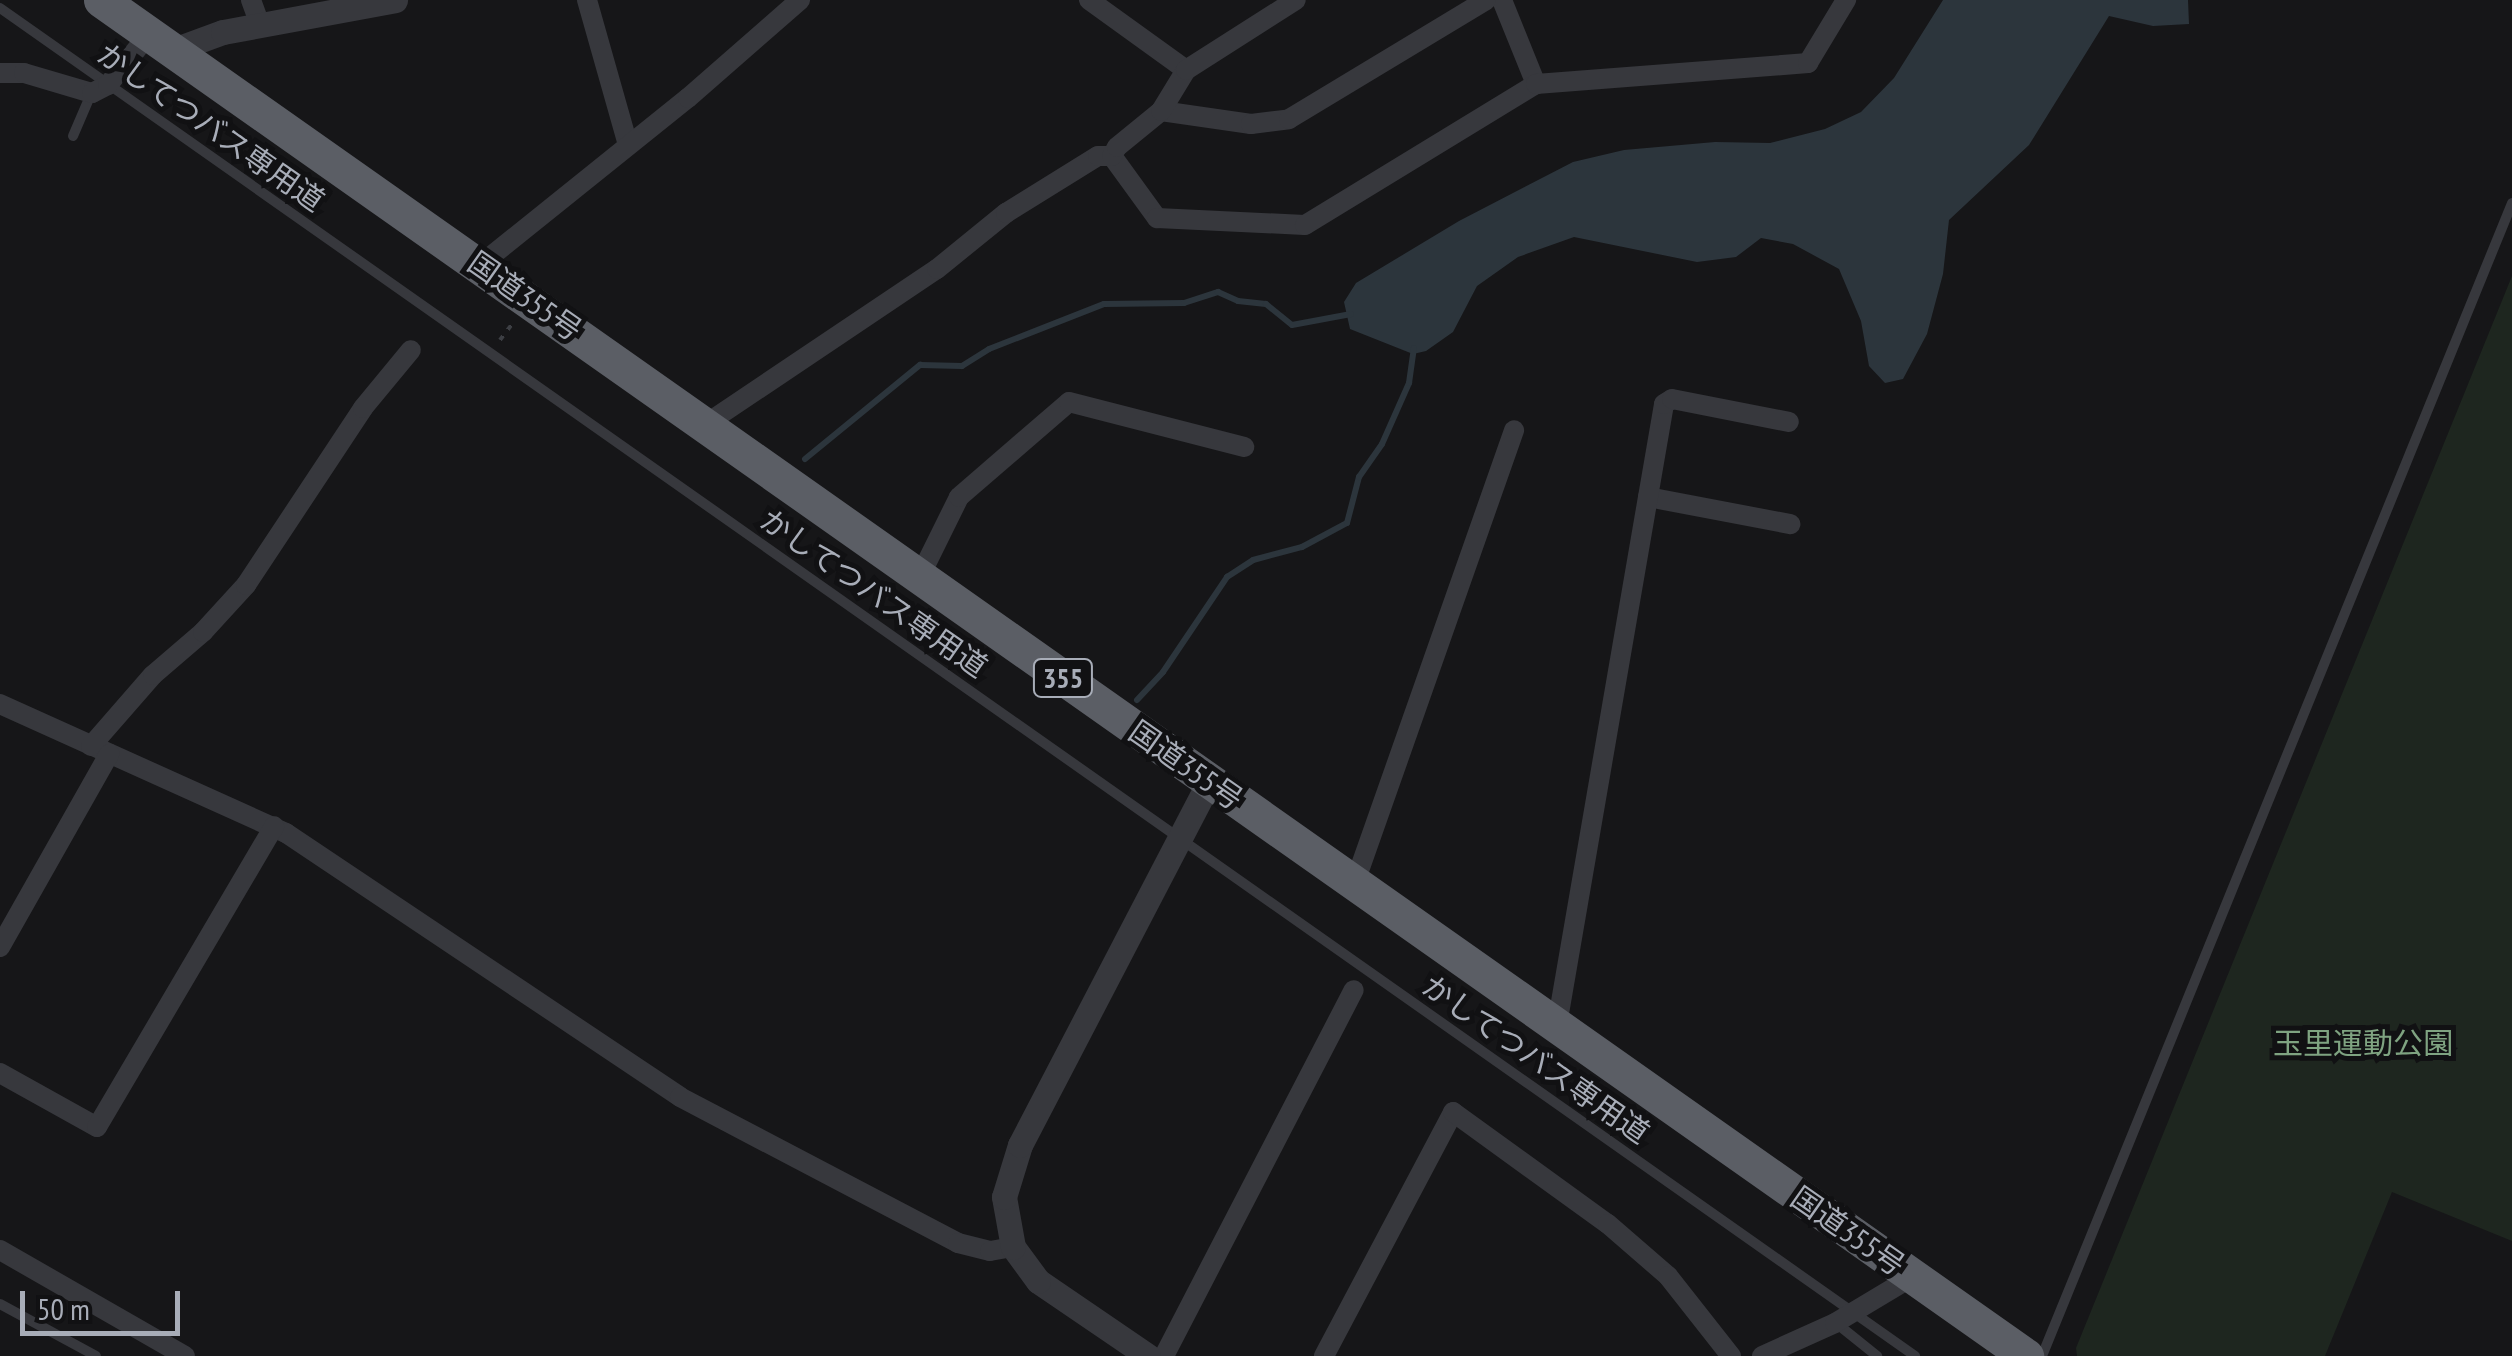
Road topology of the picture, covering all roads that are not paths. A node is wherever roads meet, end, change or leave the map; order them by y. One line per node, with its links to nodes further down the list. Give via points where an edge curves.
1 (100, 0): 13 (highway, 国道355号 / 355)
2 (251, 0): 12 (street)
3 (395, 0): 12 (street)
4 (588, 0): 20 (street)
5 (800, 0): 20 (street)
6 (1296, 0): 14 (street)
7 (1486, 0): 18 (street, via 1290,119 1251,124)
8 (1502, 0): 16 (street)
9 (1846, 0): 16 (street, via 1803,65)
10 (1097, 2): 14 (street)
11 (0, 8): 17 (lane, かしてつバス専用道)
12 (260, 24): 13 (street)
13 (160, 43): 17 (street); 23 (highway, 国道355号 / 355)
14 (1186, 70): 18 (street)
15 (0, 73): 17 (street)
16 (1536, 84): 21 (street, via 1305,225 1157,218)
17 (100, 89): 19 (lane); 36 (lane, かしてつバス専用道)
18 (1161, 112): 21 (street)
19 (73, 136)
20 (628, 145): 23 (street)
21 (1112, 156): 26 (street, via 1098,156 1006,214 937,269)
22 (2512, 203): 57 (lane)
23 (480, 265): 26 (highway, 国道355号 / 355)
24 (411, 350): 33 (street, via 363,408 246,584 153,674)
25 (1789, 422): 29 (street, via 1667,400)
26 (706, 424): 31 (highway, 国道355号 / 355)
27 (1514, 430): 37 (street)
28 (1244, 447): 31 (street, via 1068,402 959,497)
29 (1648, 497): 30 (street); 40 (street)
30 (1790, 524)
31 (920, 576): 34 (highway, 国道355号 / 355)
32 (0, 704): 33 (street)
33 (100, 750): 35 (street); 38 (street)
34 (1210, 782): 36 (street); 37 (highway, 国道355号 / 355)
35 (274, 826): 41 (street, via 97,1127); 42 (street, via 680,1097 958,1242 990,1251)
36 (1180, 838): 42 (street, via 1020,1146 1004,1197); 46 (lane, かしてつバス専用道)
37 (1355, 882): 40 (highway, 国道355号 / 355)
38 (0, 946)
39 (1354, 990): 50 (street)
40 (1556, 1025): 44 (highway, 国道355号 / 355)
41 (0, 1073)
42 (1014, 1247): 49 (street, via 1038,1281)
43 (0, 1250): 48 (street)
44 (1912, 1277): 46 (street); 56 (highway, 国道355号 / 355)
45 (0, 1304): 47 (lane)
46 (1844, 1318): 53 (street); 54 (lane); 55 (lane, かしてつバス専用道)
47 (96, 1356)
48 (185, 1356)
49 (1148, 1356)
50 (1164, 1356)
51 (1324, 1356): 52 (street, via 1453,1112 1668,1276)
52 (1732, 1356)
53 (1762, 1356)
54 (1877, 1356)
55 (1914, 1356)
56 (2026, 1356)
57 (2042, 1356)

